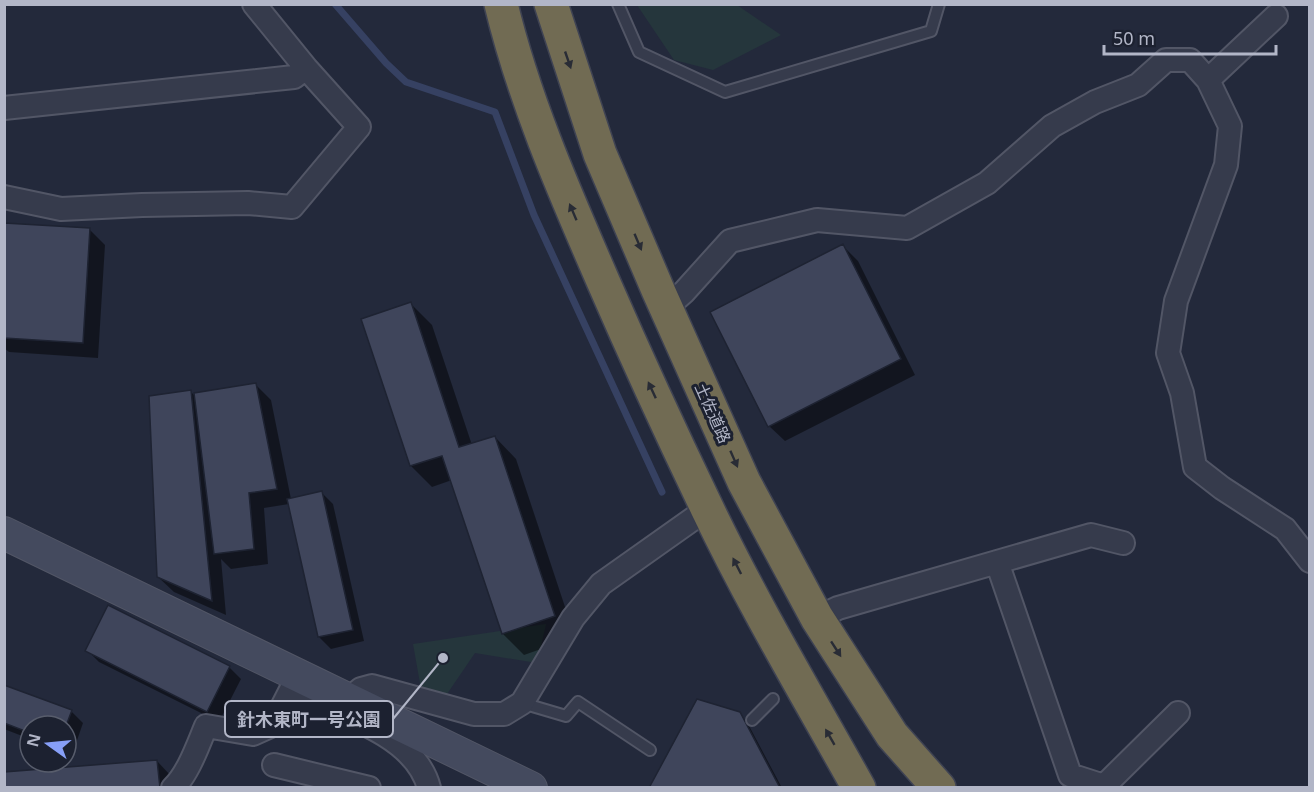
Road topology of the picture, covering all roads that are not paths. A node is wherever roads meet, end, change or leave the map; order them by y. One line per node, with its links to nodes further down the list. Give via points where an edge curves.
1 (254, 4): 7 (street)
2 (501, 4): 12 (highway, one-way to 2, via 562,187 510,44)
3 (550, 4): 11 (highway, 土佐道路, one-way to 11, via 600,154)
4 (618, 4): 5 (lane, via 639,52 725,92 931,32)
5 (939, 4)
6 (1276, 16): 8 (street)
7 (306, 68): 9 (street, via 294,77); 10 (street, via 359,127 292,207 248,203 61,209)
8 (1208, 80): 11 (street, via 1190,60 1166,60 1138,84 1052,126 987,183 907,228 817,220 729,241); 15 (street, via 1230,126 1226,165 1176,302 1168,353 1182,393 1196,467 1285,529)
9 (4, 108)
10 (4, 197)
11 (666, 308): 17 (highway, 土佐道路, one-way to 17, via 744,482)
12 (707, 509): 21 (street, via 601,584 573,618); 31 (highway, one-way to 12)
13 (4, 532): 18 (street)
14 (1124, 543): 16 (street, via 1091,535)
15 (1310, 561)
16 (998, 562): 17 (street, via 838,608); 22 (street, via 1070,775 1104,786)
17 (817, 618): 25 (highway, 土佐道路, one-way to 25)
18 (295, 684): 19 (street); 27 (street, via 273,725 253,734 206,726); 29 (street, via 378,730 407,751 427,778)
19 (349, 699): 21 (street, via 372,686 474,714 504,714); 30 (street)
20 (773, 699): 23 (lane)
21 (522, 703): 24 (lane, via 566,716 578,702)
22 (1178, 713)
23 (752, 720)
24 (650, 750)
25 (909, 756): 32 (highway); 33 (highway, 土佐道路)
26 (274, 765): 28 (street)
27 (173, 788)
28 (369, 788)
29 (429, 788)
30 (531, 788)
31 (859, 788)
32 (917, 788)
33 (939, 788)

